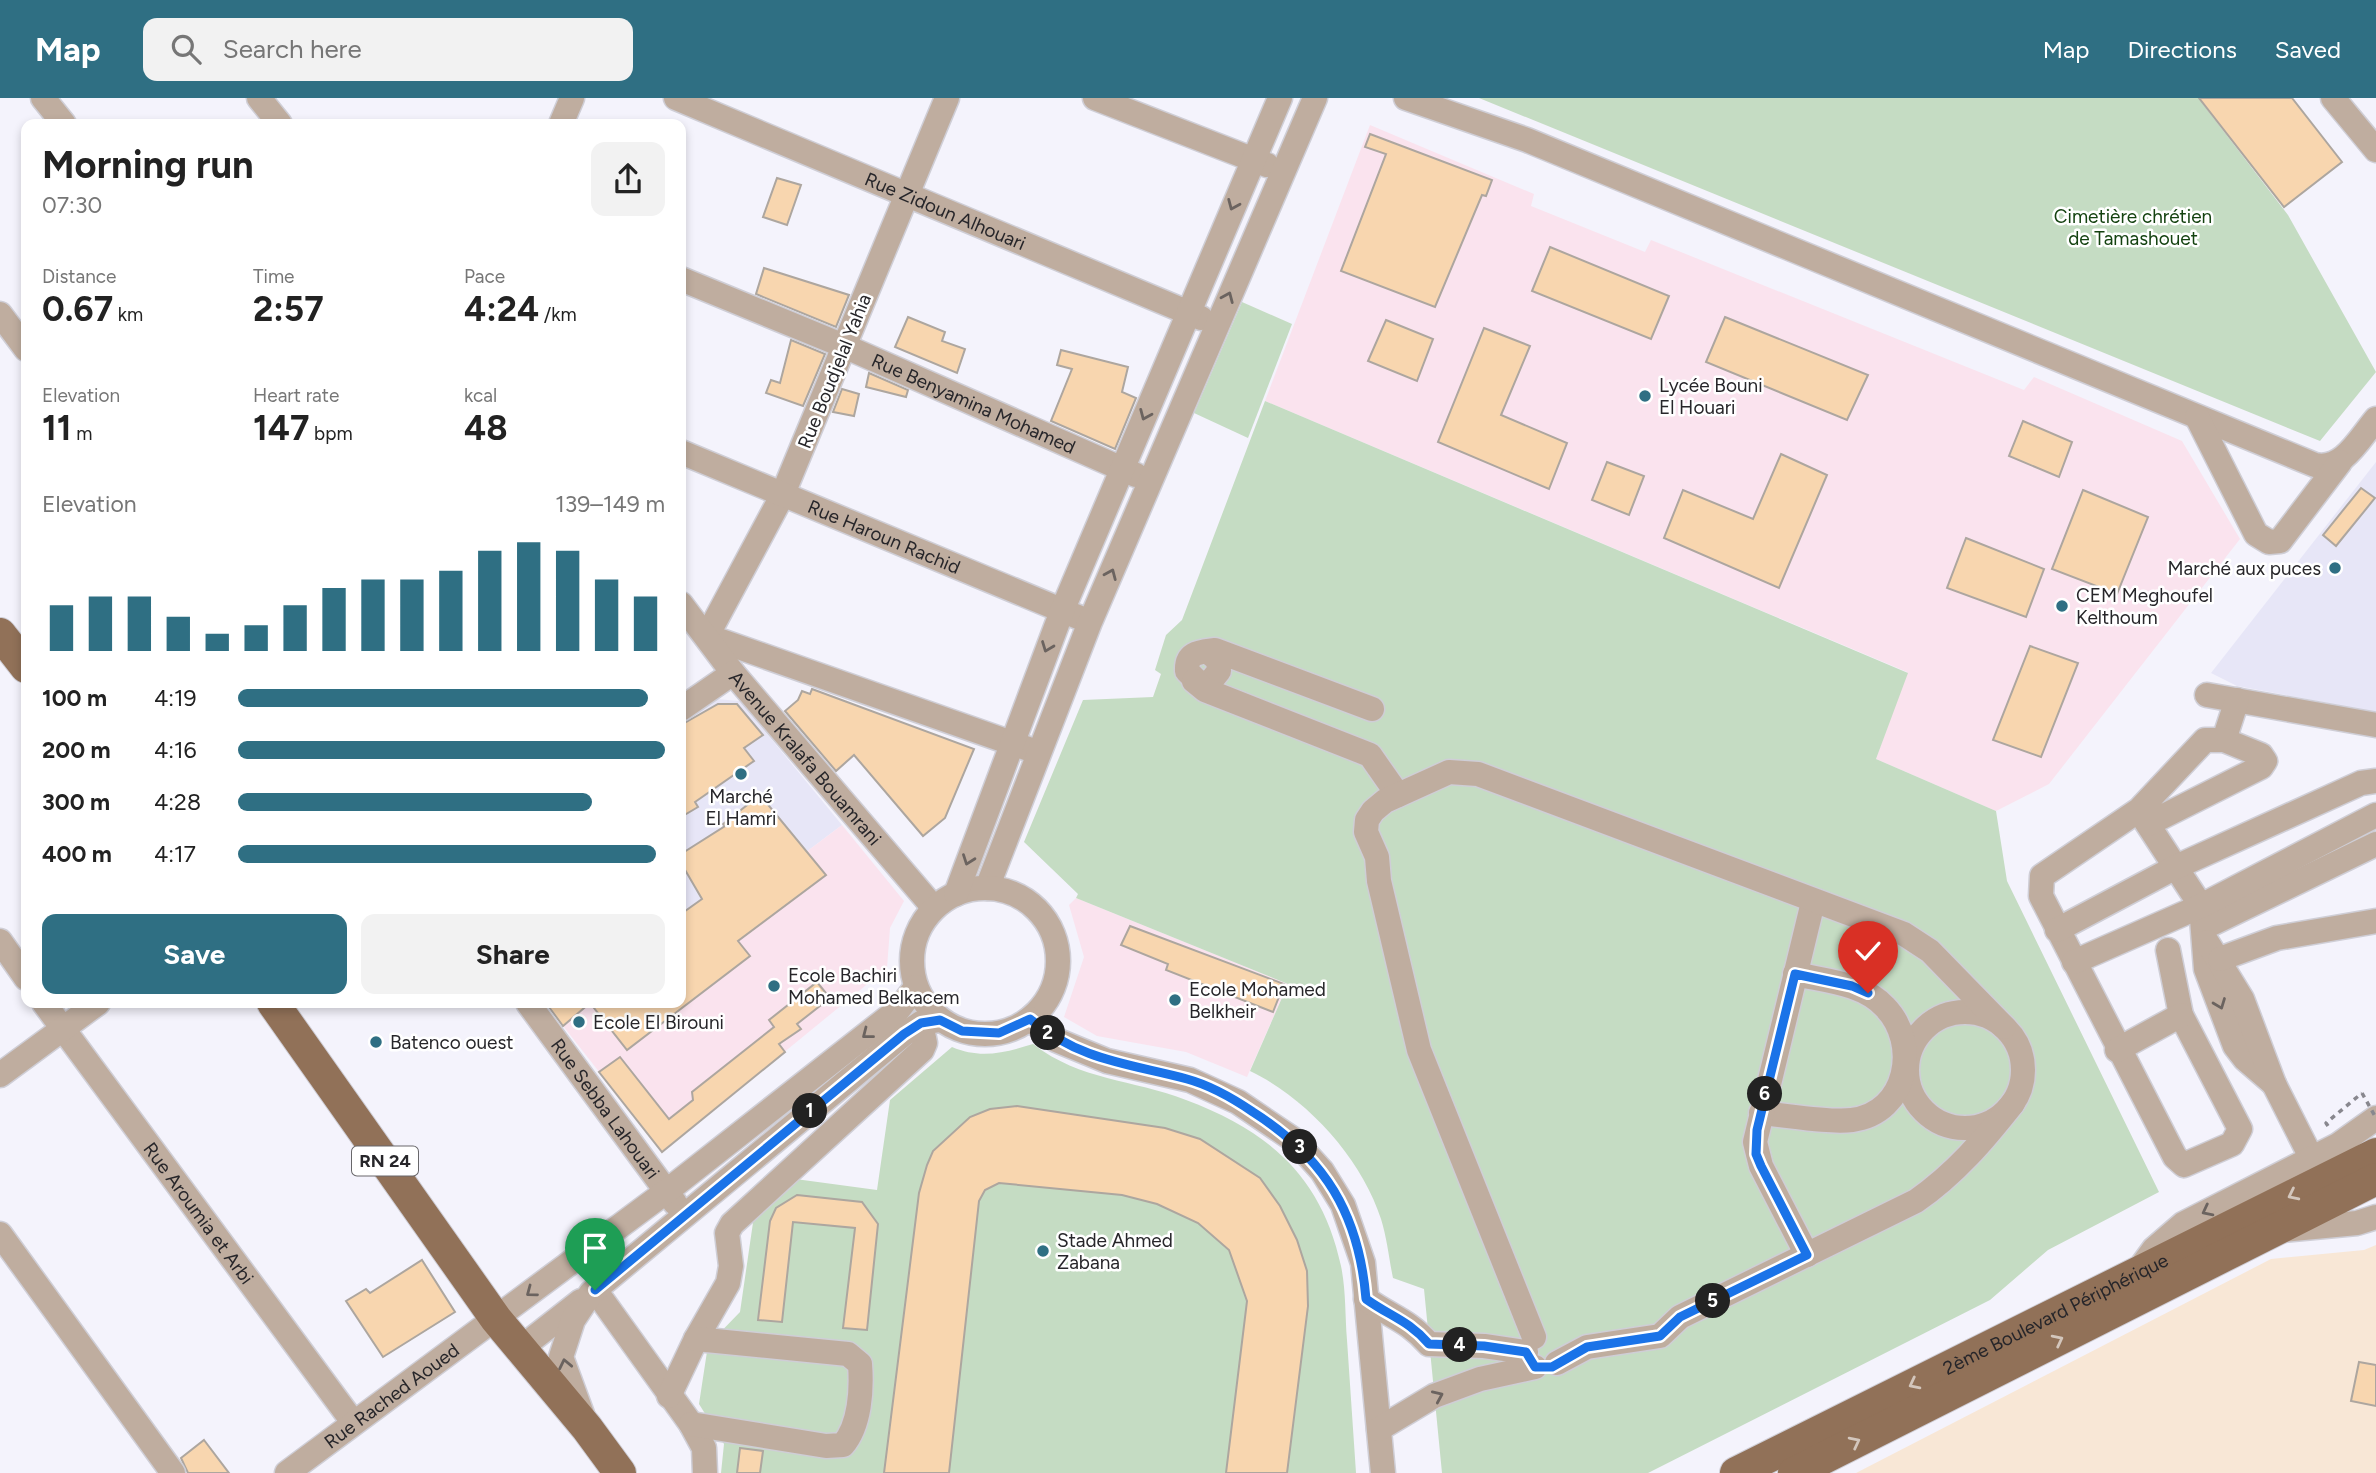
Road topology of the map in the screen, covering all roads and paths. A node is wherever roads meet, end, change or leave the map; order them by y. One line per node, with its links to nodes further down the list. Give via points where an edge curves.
1 (43, 98): 11 (street)
2 (259, 98): 12 (street)
3 (572, 98): 13 (street)
4 (676, 98): 17 (street, Rue Zidoun Alhouari)
5 (947, 98): 17 (street, Rue Boudjelal Yahia)
6 (1095, 98): 15 (street)
7 (1280, 98): 15 (street)
8 (1315, 98): 16 (street)
9 (1406, 98): 24 (street, via 1527,140)
10 (2333, 98): 14 (street)
11 (60, 119)
12 (276, 119)
13 (563, 119)
14 (2376, 150)
15 (1253, 160): 16 (street); 19 (street, one-way to 19)
16 (1283, 171): 21 (street, one-way to 16)
17 (906, 197): 19 (street, Rue Zidoun Alhouari); 23 (street, Rue Boudjelal Yahia)
18 (686, 281): 23 (street, Rue Benyamina Mohamed)
19 (1187, 313): 21 (street, Rue Zidoun Alhouari); 28 (street, one-way to 28)
20 (0, 314): 22 (street)
21 (1216, 324): 29 (street)
22 (17, 341)
23 (844, 346): 28 (street, Rue Benyamina Mohamed); 30 (street, Rue Boudjelal Yahia)
24 (2197, 417): 27 (street, via 2315,465 2328,468); 27 (street, via 2256,534 2269,542 2280,541)
25 (2376, 419): 27 (street)
26 (686, 454): 30 (street, Rue Haroun Rachid)
27 (2340, 462)
28 (1122, 470): 29 (street, Rue Benyamina Mohamed); 32 (street)
29 (1150, 481): 33 (street, one-way to 29)
30 (782, 496): 32 (street, Rue Haroun Rachid); 35 (street, Rue Boudjelal Yahia)
31 (686, 610): 35 (street, Avenue Kralafa Bouamrani)
32 (1062, 611): 33 (street, Rue Haroun Rachid); 44 (street, one-way to 44)
33 (1090, 622): 45 (street)
34 (0, 635): 36 (main road)
35 (708, 636): 37 (street, Avenue Kralafa Bouamrani); 44 (street)
36 (21, 659)
37 (733, 673): 40 (street); 55 (street, Avenue Kralafa Bouamrani)
38 (2207, 695): 39 (street)
39 (2237, 700): 42 (street); 43 (street)
40 (686, 706)
41 (1372, 709): 47 (street, via 1223,653 1196,652 1188,660 1187,671 1205,690 1370,755)
42 (2376, 725)
43 (2224, 740): 49 (street, via 2198,745); 49 (street, via 2261,755 2265,761 2261,767)
44 (1010, 742): 45 (street); 53 (street, one-way to 53)
45 (1037, 752): 52 (street)
46 (2376, 781): 51 (street, via 2361,783)
47 (1398, 795): 54 (street, via 1449,772 1478,774); 97 (street, via 1373,811 1366,832 1377,857 1408,1010 1419,1050)
48 (2376, 815): 57 (street)
49 (2144, 817): 51 (street); 58 (street, via 2042,876 2041,896)
50 (2376, 844): 57 (street)
51 (2176, 867): 57 (street); 58 (street)
52 (987, 888): 53 (street); 71 (street, via 1020,897 1046,920 1056,942 1058,967 1050,995)
53 (956, 894): 55 (street)
54 (1813, 902): 64 (street); 73 (street, via 1919,942)
55 (934, 908): 65 (street, via 917,933 911,959)
56 (2376, 921): 61 (street, via 2277,938)
57 (2203, 924): 61 (street); 62 (street); 78 (street, one-way to 78, via 2206,969 2235,1046)
58 (2057, 930): 62 (street)
59 (0, 941): 63 (street)
60 (2168, 950): 70 (street)
61 (2220, 959): 78 (street, via 2254,1028)
62 (2074, 962): 75 (street)
63 (21, 971)
64 (1795, 974): 76 (street, via 1852,986 1885,1006 1896,1021); 80 (street)
65 (916, 987): 72 (street); 86 (street, Rue Rached Aoued, one-way to 86, via 899,1009)
66 (48, 1008): 74 (street, Rue Aroumia et Arbi)
67 (91, 1008): 74 (street)
68 (278, 1008): 94 (main road, RN 24)
69 (532, 1008): 86 (street, Rue Sebba Lahouari)
70 (2181, 1015): 75 (street); 75 (street, via 2237,1122 2239,1135 2232,1144 2190,1164 2180,1163)
71 (1030, 1019): 72 (street, via 999,1033 962,1031); 93 (street, via 1056,1040 1107,1061 1190,1080 1238,1102 1294,1140 1322,1171 1343,1205 1363,1263)
72 (931, 1021): 87 (street); 95 (street, via 922,1050 732,1224 727,1233 728,1283)
73 (2004, 1027): 76 (street, via 1987,1016 1947,1015 1921,1032 1910,1049); 79 (street, via 2018,1045 2023,1064 2022,1084)
74 (63, 1029): 77 (street); 99 (street, Rue Aroumia et Arbi)
75 (2117, 1049)
76 (1907, 1069): 79 (street, via 1910,1089 1924,1111 1941,1123 1981,1126); 80 (street, via 1886,1104 1852,1120)
77 (0, 1075)
78 (2274, 1084): 84 (street)
79 (2013, 1103): 91 (street, via 1977,1149 1934,1189)
80 (1761, 1113): 91 (street, via 1756,1154)
81 (2376, 1118): 82 (path, bridge, via 2362,1093); 84 (street, via 2338,1145)
82 (2326, 1123)
83 (2376, 1154): 84 (main road, 2ème Boulevard Périphérique)
84 (2317, 1169): 108 (main road, 2ème Boulevard Périphérique, one-way to 108, via 2136,1273)
85 (2376, 1179): 89 (main road, 2ème Boulevard Périphérique)
86 (667, 1191): 87 (street, Rue Sebba Lahouari); 94 (street, Rue Rached Aoued, one-way to 94)
87 (683, 1216): 92 (street)
88 (2376, 1217): 89 (street)
89 (2274, 1231): 109 (main road, 2ème Boulevard Périphérique, one-way to 89)
90 (0, 1234): 103 (street)
91 (1807, 1255): 97 (street, via 1680,1317 1660,1336)
92 (593, 1291): 96 (street); 98 (street); 101 (street, one-way to 92, via 561,1357 573,1320)
93 (1366, 1299): 97 (street, via 1412,1325 1429,1344 1484,1346); 102 (street)
94 (496, 1319): 96 (main road); 99 (street, Rue Rached Aoued)
95 (695, 1339): 98 (street); 100 (street, via 848,1354 860,1364 861,1383 853,1434 843,1445)
96 (521, 1349): 101 (main road)
97 (1538, 1355): 102 (street, one-way to 97, via 1434,1396)
98 (669, 1396): 100 (street)
99 (353, 1422): 104 (street, Rue Rached Aoued)
100 (691, 1424): 106 (street, via 704,1448)
101 (587, 1428): 105 (main road)
102 (1379, 1429): 107 (street)
103 (173, 1473)
104 (287, 1473)
105 (620, 1473)
106 (705, 1473)
107 (1383, 1473)
108 (1736, 1473)
109 (1794, 1473)

